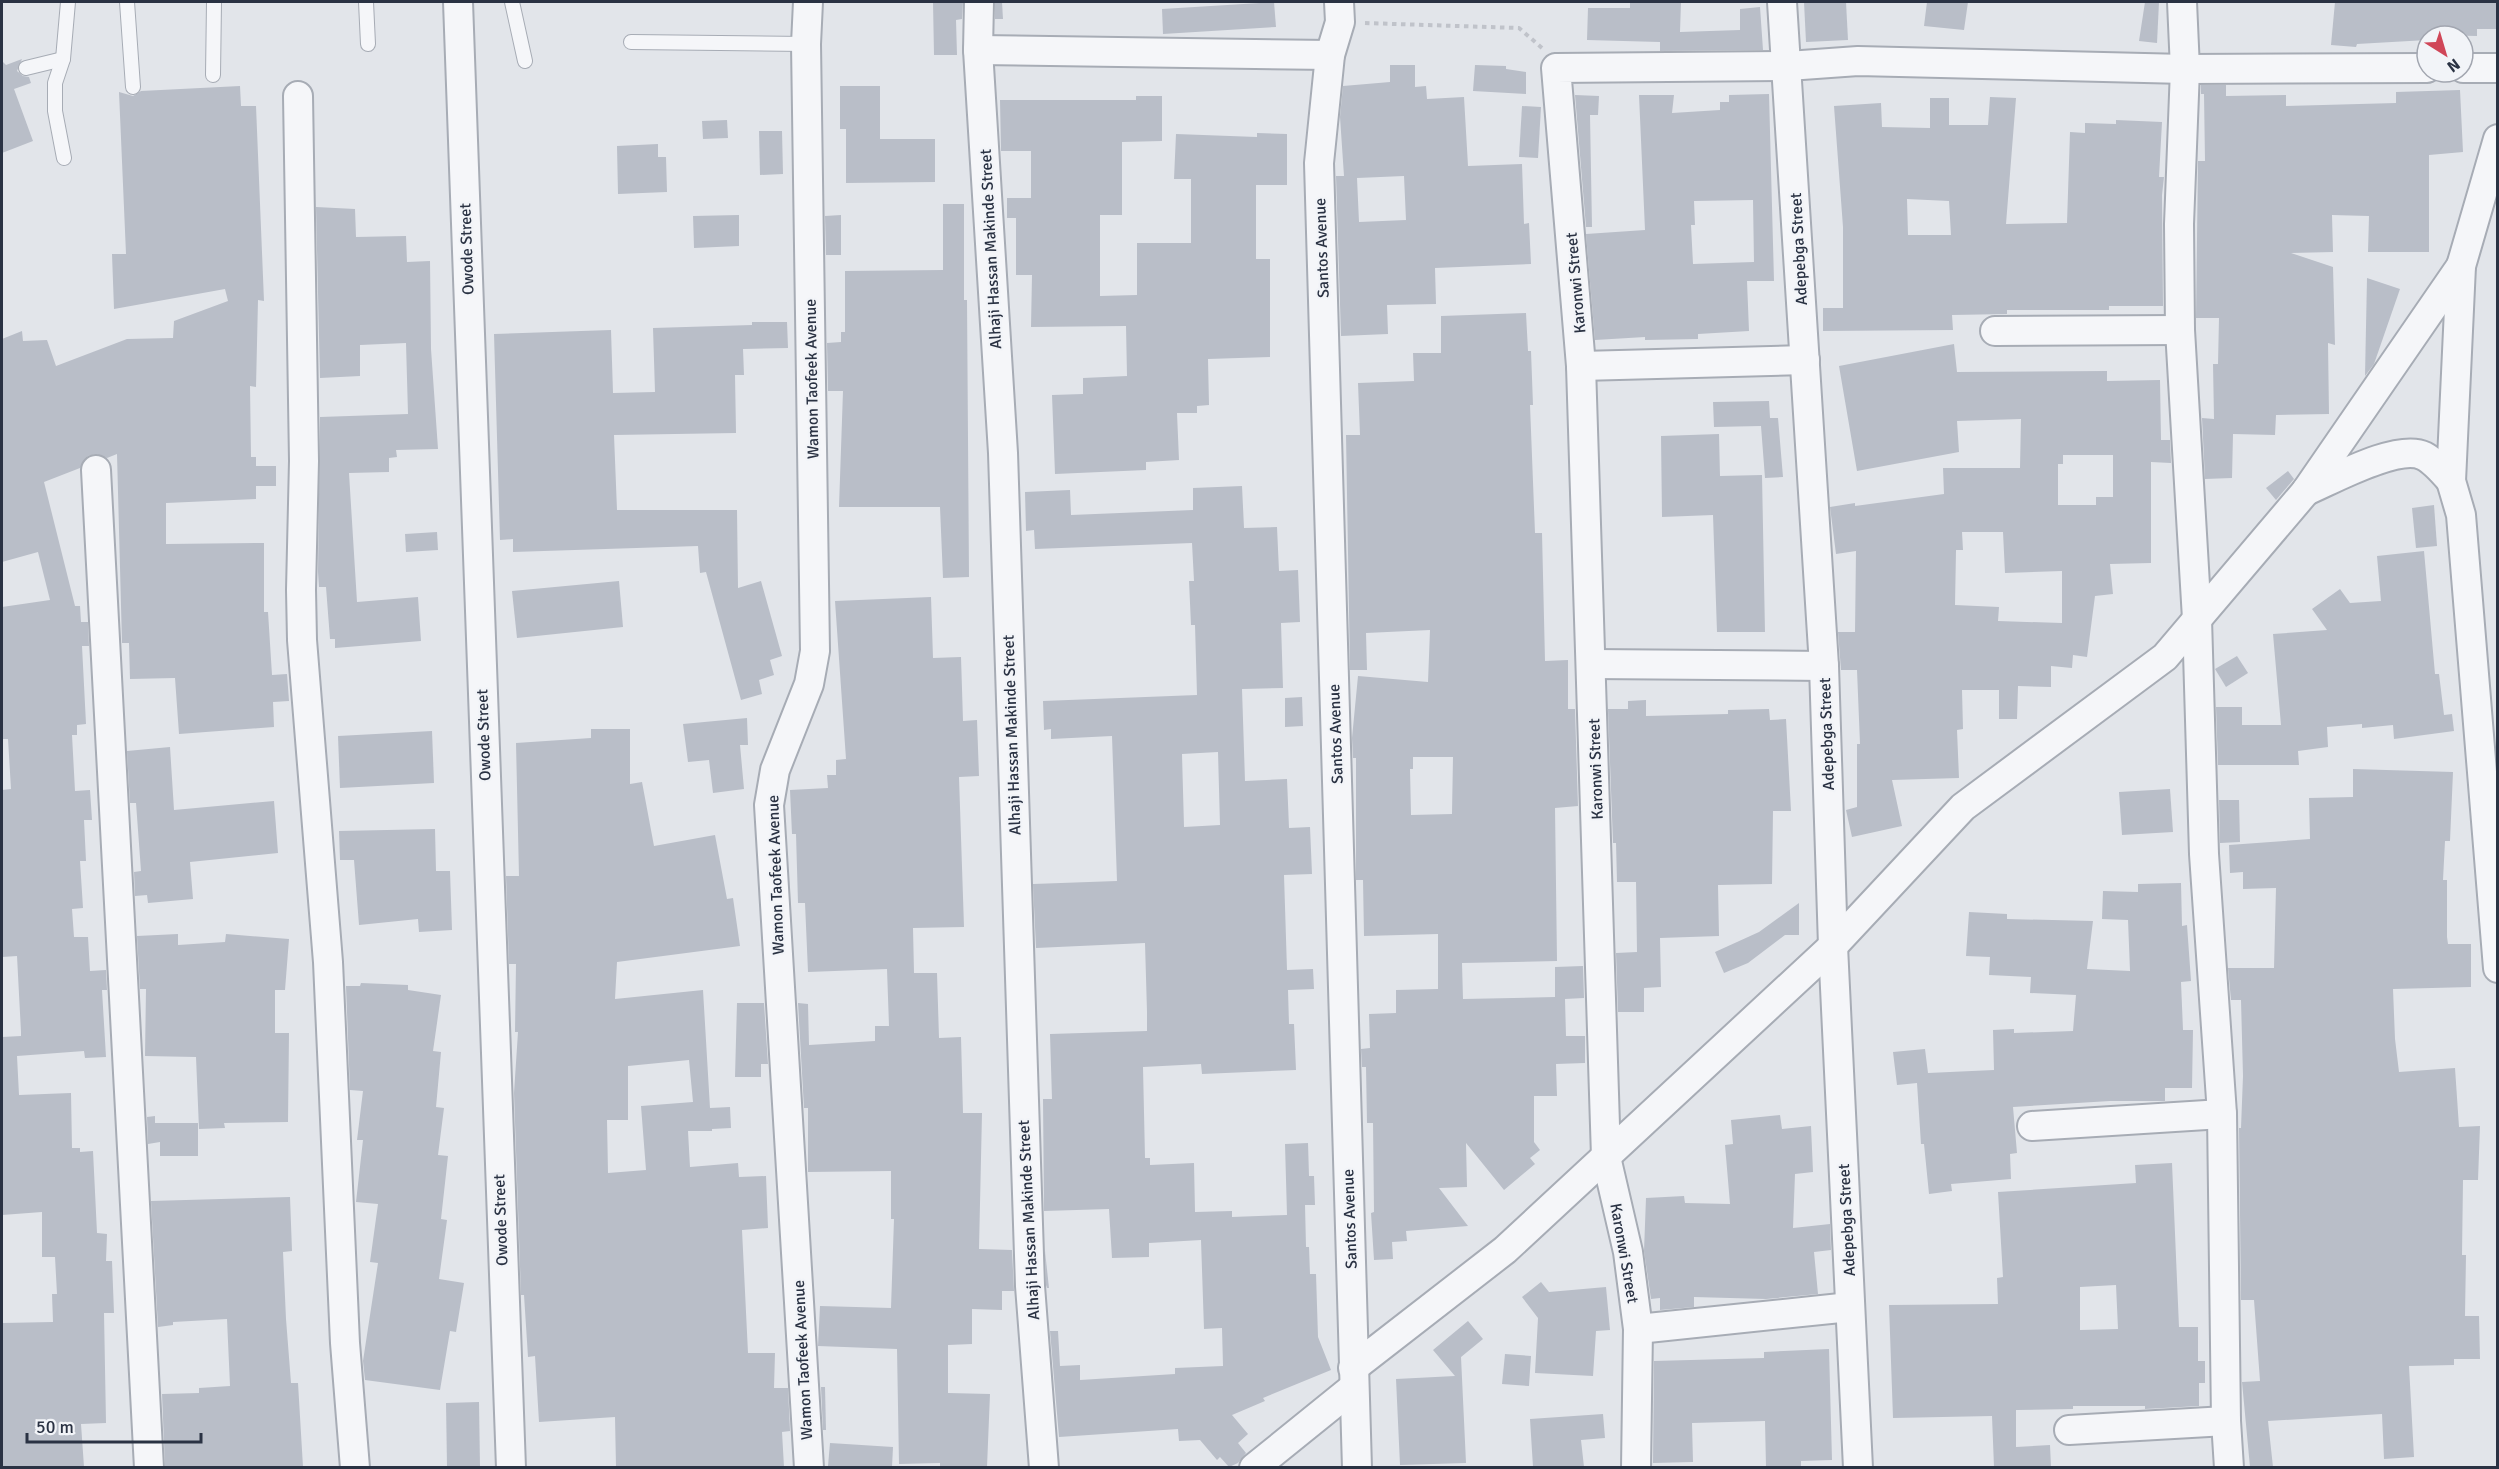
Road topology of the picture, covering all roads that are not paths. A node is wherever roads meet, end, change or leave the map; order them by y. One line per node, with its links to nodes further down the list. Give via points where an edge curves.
1 (68, 2): 17 (lane)
2 (127, 2): 26 (lane)
3 (214, 2): 25 (lane)
4 (366, 2): 13 (lane)
5 (458, 2): 53 (street, Owode Street)
6 (512, 2): 18 (lane)
7 (808, 2): 14 (street, Wamon Taofeek Avenue)
8 (979, 2): 15 (street, Alhaji Hassan Makinde Street)
9 (1782, 2): 19 (street, Adepebga Street)
10 (2182, 2): 24 (street)
11 (1339, 12): 16 (street, Santos Avenue)
12 (631, 42): 14 (lane)
13 (368, 44)
14 (806, 44): 54 (street, Wamon Taofeek Avenue, via 815,651 809,684 775,770 770,805)
15 (978, 50): 16 (street); 55 (street, Alhaji Hassan Makinde Street, via 1003,453 1030,1286)
16 (1330, 55): 48 (street, Santos Avenue, via 1319,163)
17 (63, 59): 20 (lane); 29 (lane, via 55,83 55,111)
18 (525, 61)
19 (1788, 66): 24 (street, via 1858,61); 33 (street, Adepebga Street); 34 (street, Karonwi Street, via 1556,69)
20 (26, 68)
21 (2415, 68): 24 (street)
22 (2475, 68): 23 (street)
23 (2498, 68)
24 (2185, 69): 31 (street, via 2179,224)
25 (213, 75)
26 (133, 87)
27 (298, 96): 52 (street, via 304,461 302,630 328,962 345,1343)
28 (2498, 139): 30 (street)
29 (64, 158)
30 (2461, 266): 36 (street); 37 (street)
31 (2180, 330): 32 (street); 38 (street)
32 (1995, 331)
33 (1805, 360): 34 (street); 40 (street, Adepebga Street)
34 (1581, 366): 39 (street, Karonwi Street)
35 (96, 470): 51 (street)
36 (2451, 481): 37 (street, via 2424,456 2410,452 2394,454); 42 (street, via 2461,516)
37 (2306, 491): 38 (street)
38 (2197, 619): 41 (street, via 2165,657 1963,807); 43 (street, via 2204,854)
39 (1592, 664): 40 (street); 45 (street, Karonwi Street)
40 (1824, 666): 41 (street, Adepebga Street)
41 (1833, 946): 45 (street); 46 (street, Adepebga Street)
42 (2498, 968)
43 (2222, 1114): 44 (street); 49 (street)
44 (2032, 1126)
45 (1606, 1157): 47 (street, Karonwi Street, via 1628,1252); 48 (street, via 1505,1251)
46 (1850, 1308): 47 (street); 59 (street, Adepebga Street)
47 (1638, 1329): 58 (street, Karonwi Street)
48 (1353, 1378): 56 (street); 57 (street, Santos Avenue)
49 (2226, 1421): 50 (street); 60 (street)
50 (2069, 1430)
51 (149, 1467)
52 (355, 1467)
53 (511, 1467)
54 (809, 1467)
55 (1044, 1467)
56 (1254, 1467)
57 (1357, 1467)
58 (1636, 1467)
59 (1857, 1467)
60 (2229, 1467)

